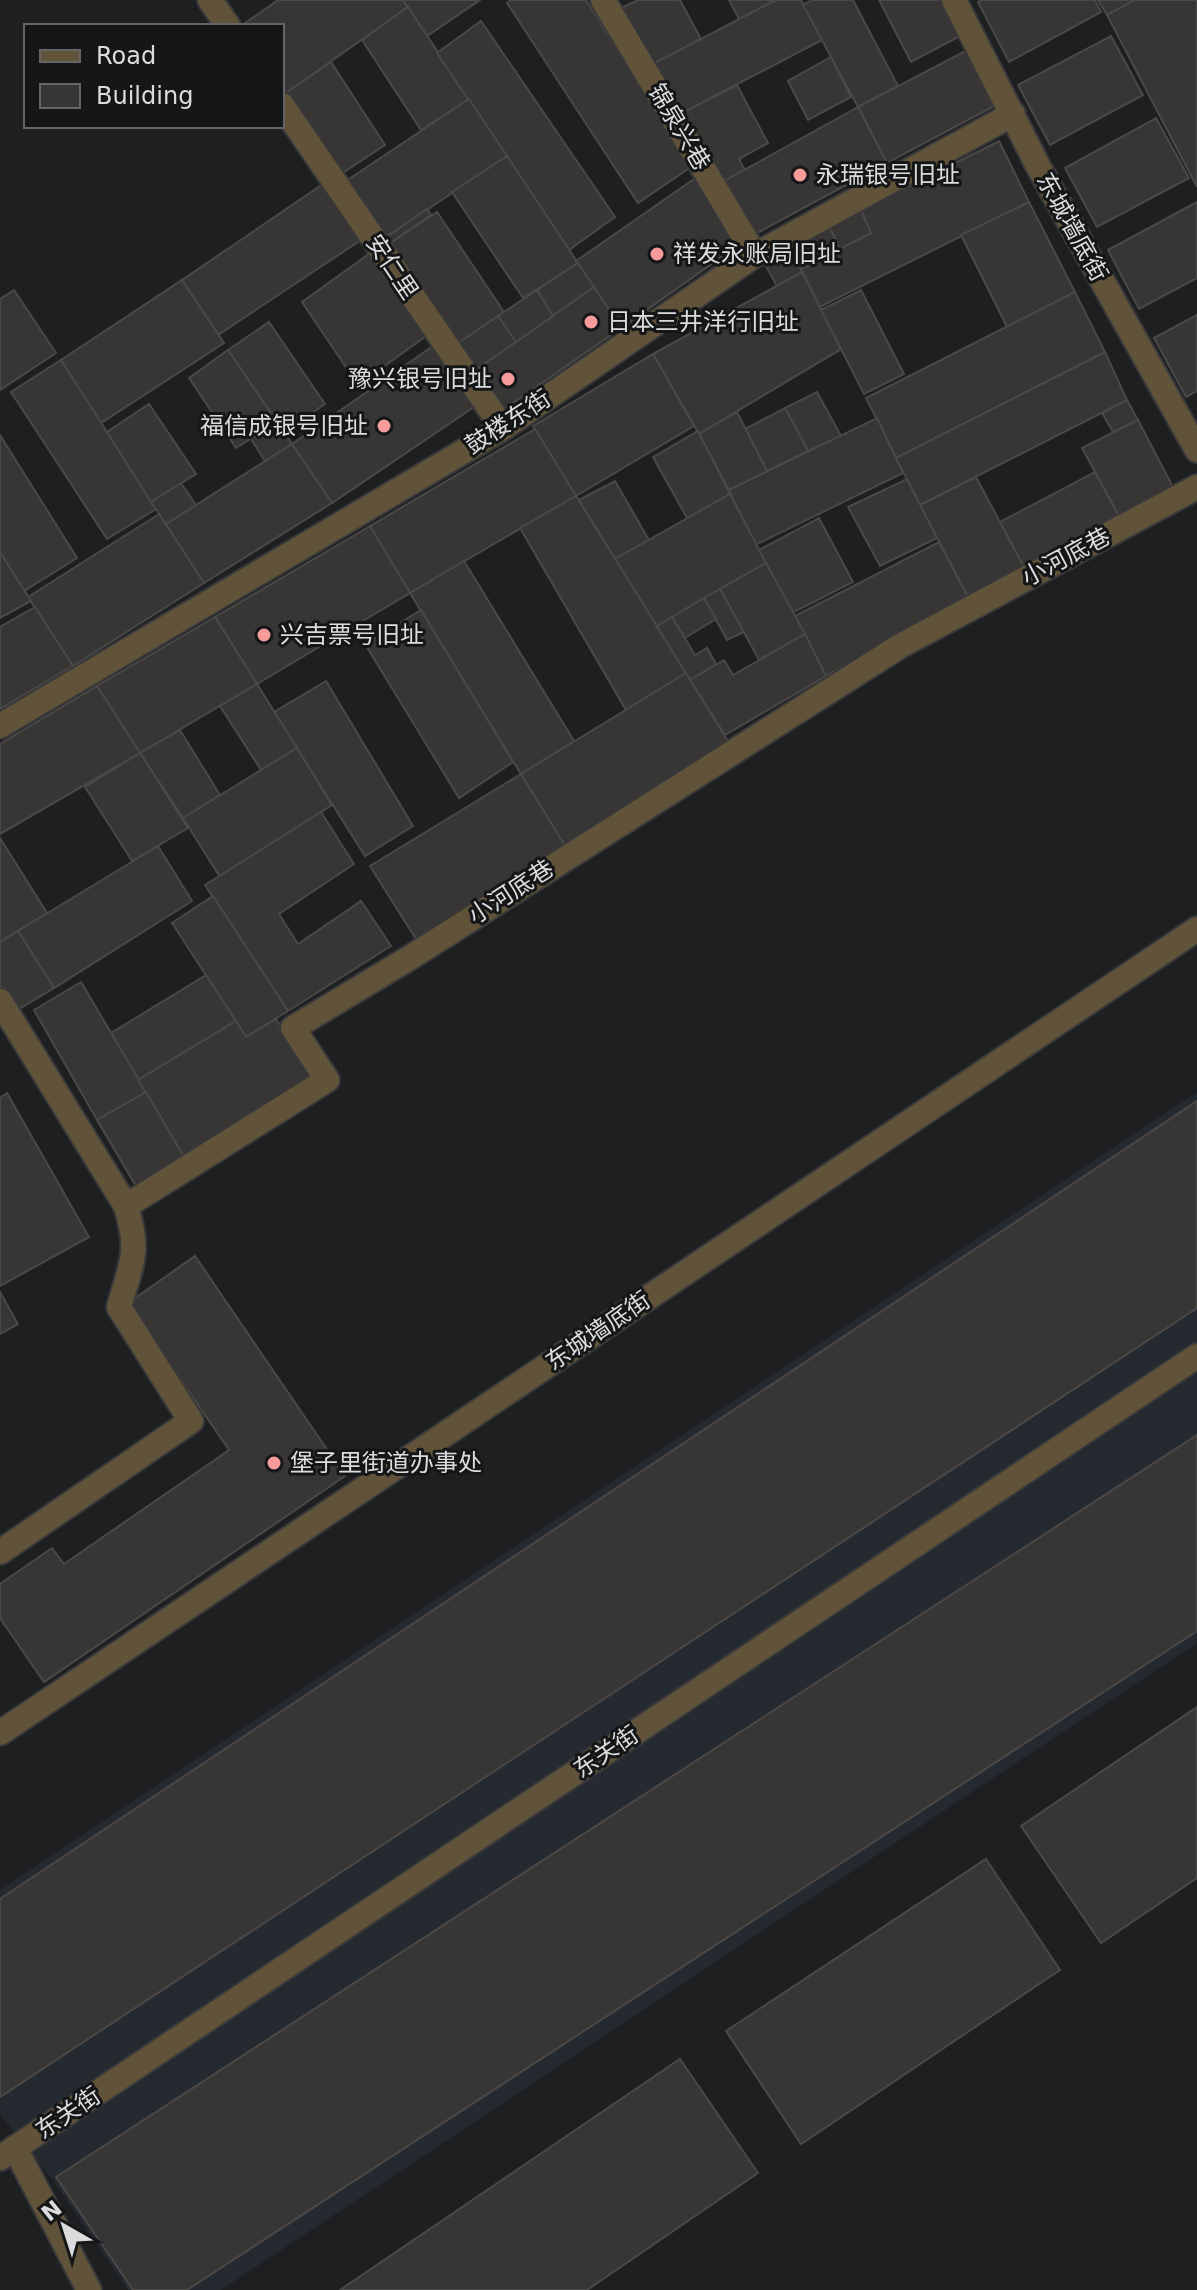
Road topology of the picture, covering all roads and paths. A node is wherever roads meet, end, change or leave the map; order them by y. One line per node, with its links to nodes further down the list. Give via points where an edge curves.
1 (210, 0): 4 (street)
2 (603, 0): 7 (street, 锦泉兴巷)
3 (954, 0): 6 (street, 东城墙底街)
4 (227, 24)
5 (284, 108): 8 (street, 安仁里)
6 (1013, 114): 7 (street, 鼓楼东街); 9 (street, 东城墙底街)
7 (755, 255): 8 (street, 鼓楼东街)
8 (503, 428): 11 (street, 鼓楼东街)
9 (1197, 450)
10 (1197, 487): 14 (street, 小河底巷, via 900,646 293,1028 327,1080)
11 (0, 726)
12 (1197, 929): 17 (street, 东城墙底街)
13 (0, 1001): 14 (street)
14 (126, 1206): 16 (street, via 135,1248 119,1307 191,1421)
15 (1197, 1356): 18 (street, 东关街)
16 (0, 1552)
17 (0, 1733)
18 (8, 2153): 19 (street)
19 (89, 2290)

